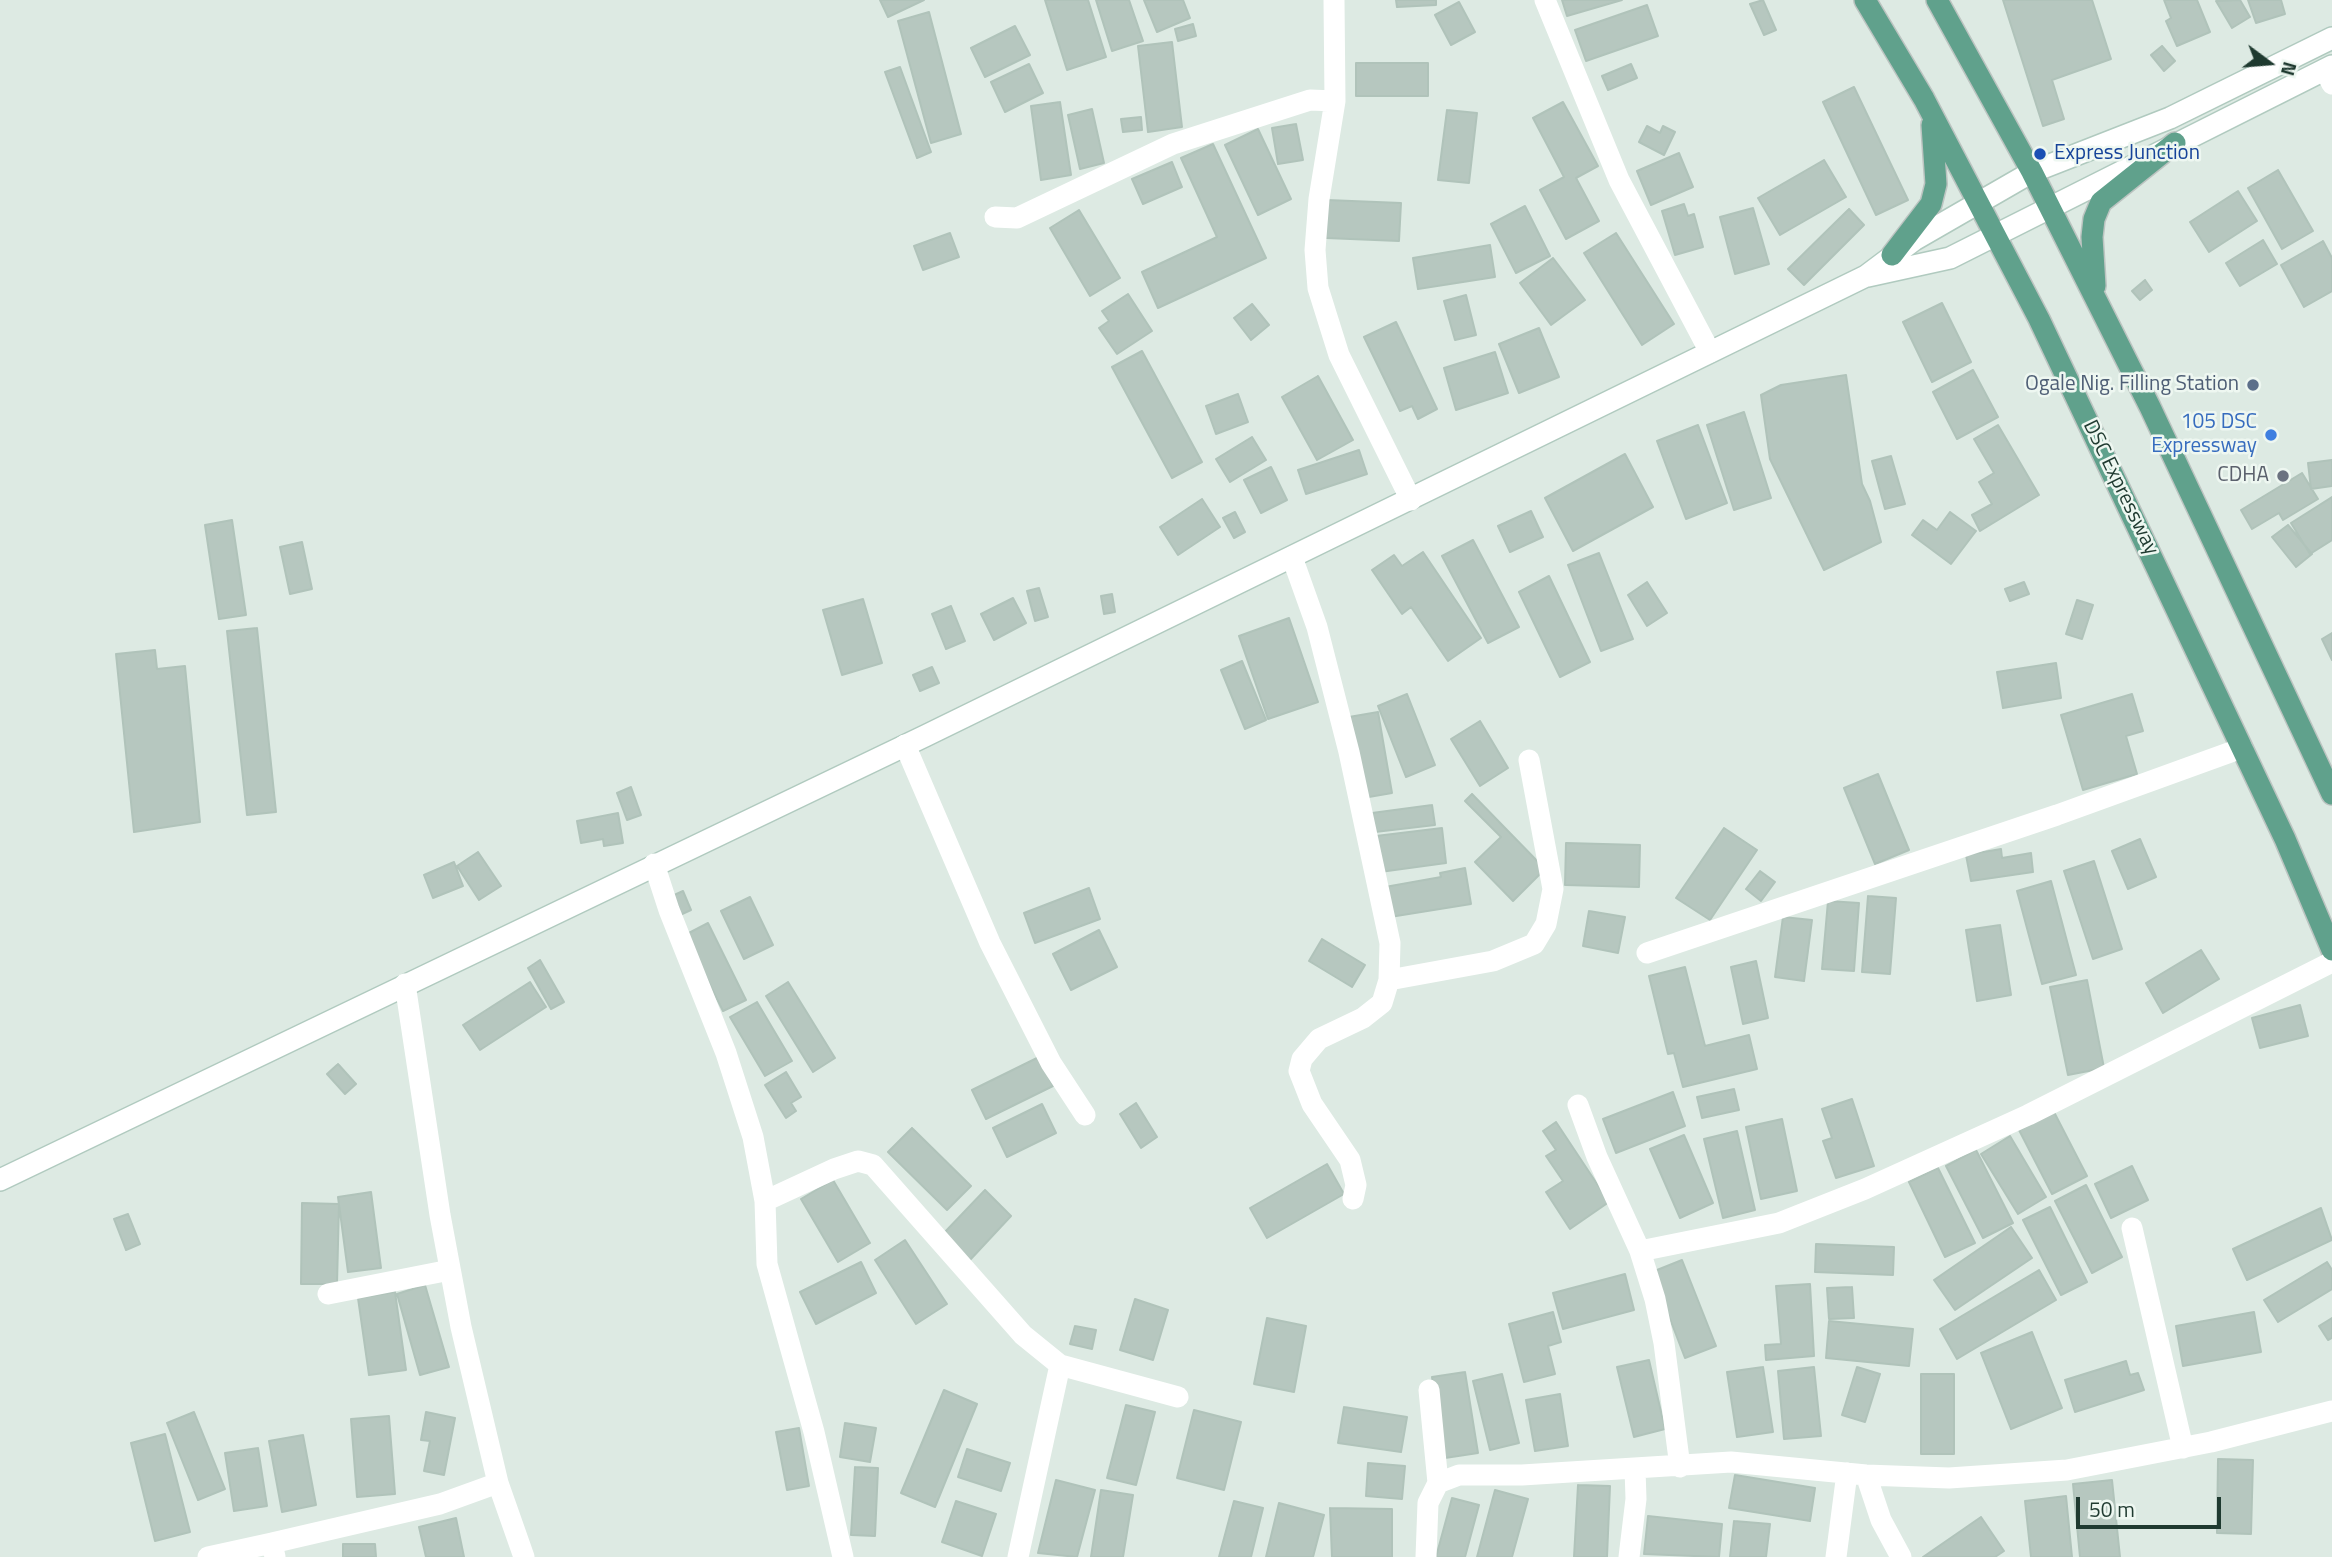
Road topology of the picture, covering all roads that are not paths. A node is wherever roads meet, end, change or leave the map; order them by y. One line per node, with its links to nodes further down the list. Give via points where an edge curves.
1 (1334, 0): 8 (street)
2 (1545, 0): 18 (street, via 1619,180)
3 (1865, 0): 7 (main road, DSC Expressway)
4 (1937, 0): 10 (main road)
5 (2332, 38): 10 (street, via 2170,118)
6 (2330, 73): 9 (street)
7 (1924, 99): 11 (main road, DSC Expressway); 15 (main road, via 1934,132 1936,184 1931,204)
8 (1335, 100): 13 (street, via 1310,100 1173,144 1017,218); 19 (street, via 1319,200 1318,288 1339,355)
9 (2175, 143): 12 (street); 17 (main road, via 2101,202 2094,219 2091,256)
10 (2032, 172): 11 (street); 12 (main road)
11 (1977, 201): 14 (main road, DSC Expressway); 15 (street)
12 (2050, 206): 14 (street); 17 (main road)
13 (995, 217)
14 (1995, 235): 16 (street, via 1950,258); 22 (main road, DSC Expressway)
15 (1892, 255): 16 (street)
16 (1866, 276): 18 (street)
17 (2096, 302): 24 (main road, via 2243,598)
18 (1710, 352): 19 (street)
19 (1411, 500): 20 (street)
20 (1292, 557): 21 (street); 29 (street, via 1317,627 1349,752 1390,943)
21 (905, 745): 25 (street); 32 (street, via 990,943 1051,1063)
22 (2242, 748): 26 (main road, DSC Expressway); 27 (street)
23 (1529, 760): 29 (street, via 1553,889 1546,924 1534,944 1493,961)
24 (2332, 794)
25 (654, 864): 30 (street); 35 (street, via 726,1053 753,1137)
26 (2332, 950)
27 (1647, 953)
28 (2332, 962): 37 (street, via 2028,1115 1865,1189 1779,1223)
29 (1389, 980): 34 (street, via 1382,1003 1320,1039 1302,1059 1299,1071 1311,1104 1350,1160 1356,1185)
30 (405, 984): 33 (street); 38 (street)
31 (1578, 1105): 37 (street)
32 (1085, 1115)
33 (0, 1180)
34 (1353, 1199)
35 (765, 1201): 40 (street, via 858,1161 873,1165 1023,1335); 53 (street, via 767,1264)
36 (2132, 1228): 44 (street)
37 (1640, 1251): 45 (street, via 1664,1343)
38 (450, 1270): 39 (street); 48 (street)
39 (328, 1294)
40 (1060, 1365): 42 (street); 54 (street)
41 (1429, 1390): 49 (street)
42 (1178, 1397)
43 (2332, 1411): 44 (street)
44 (2183, 1448): 47 (street, via 2067,1470 1949,1478)
45 (1680, 1466): 46 (street); 47 (street, via 1731,1462)
46 (1635, 1469): 49 (street, via 1459,1475); 56 (street)
47 (1857, 1474): 57 (street); 58 (street)
48 (498, 1483): 50 (street, via 440,1504); 52 (street)
49 (1438, 1483): 55 (street, via 1428,1503)
50 (273, 1550): 51 (street)
51 (208, 1557)
52 (524, 1557)
53 (843, 1557)
54 (1018, 1557)
55 (1426, 1557)
56 (1629, 1557)
57 (1836, 1557)
58 (1901, 1557)

